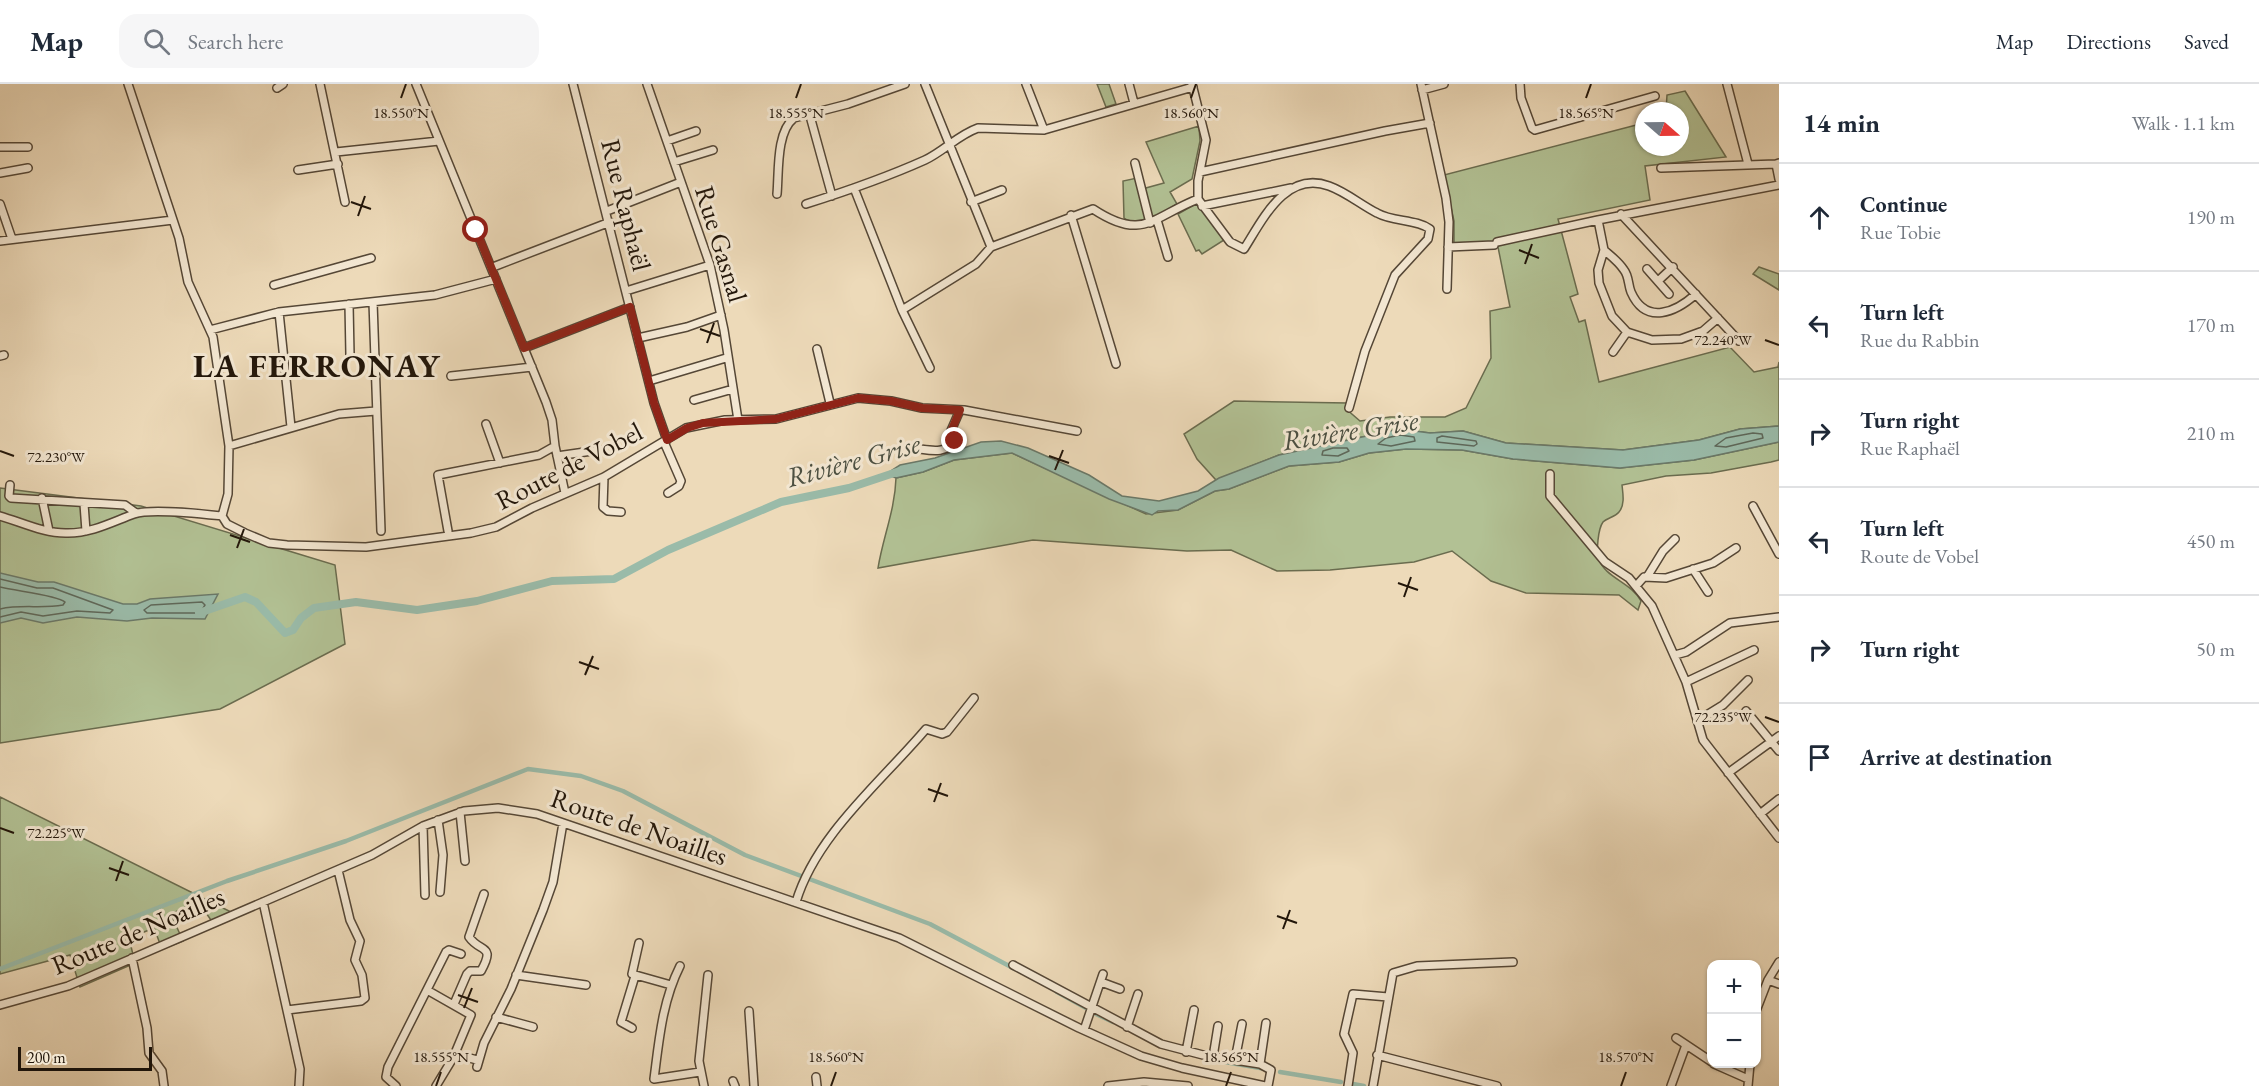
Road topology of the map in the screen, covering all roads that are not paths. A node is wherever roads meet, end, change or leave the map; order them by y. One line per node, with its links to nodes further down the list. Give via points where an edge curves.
1 (128, 84): 54 (street)
2 (320, 84): 27 (street)
3 (416, 84): 21 (street)
4 (573, 84): 51 (street, Rue Raphaël)
5 (647, 84): 22 (street, Rue Gasnal)
6 (905, 84): 17 (street)
7 (925, 84): 23 (street)
8 (1026, 84): 20 (street)
9 (1129, 84): 16 (street)
10 (1444, 84): 14 (street)
11 (1520, 84): 15 (street, via 1521,98 1535,130)
12 (1727, 84): 31 (street)
13 (1192, 86): 16 (street); 37 (street, via 1206,140)
14 (1421, 87): 18 (street)
15 (1655, 96)
16 (1134, 103): 20 (street)
17 (810, 116): 44 (street, via 788,123); 45 (street)
18 (1430, 123): 37 (street); 61 (street, via 1449,222)
19 (696, 130): 22 (street)
20 (1044, 130): 23 (street, via 978,128)
21 (439, 141): 27 (street); 66 (street)
22 (667, 141): 28 (street, Rue Gasnal)
23 (951, 144): 42 (street, via 927,159); 47 (street)
24 (0, 147): 25 (street)
25 (28, 147)
26 (713, 150): 28 (street)
27 (336, 152): 29 (street)
28 (674, 162): 39 (street, Rue Gasnal)
29 (338, 164): 35 (street); 46 (street)
30 (1135, 164): 56 (street)
31 (1748, 164): 32 (street); 34 (street)
32 (1778, 164): 38 (street)
33 (28, 168): 36 (street)
34 (1661, 168)
35 (298, 170)
36 (0, 172)
37 (1200, 172): 48 (street)
38 (1779, 179)
39 (681, 182): 51 (street); 65 (street, Rue Gasnal)
40 (1779, 185): 52 (street)
41 (1293, 187): 48 (street); 48 (street, via 1277,201 1244,249 1230,242); 100 (street, via 1314,182 1329,186 1379,215 1430,230 1428,239 1395,275 1365,351)
42 (854, 188): 45 (street); 79 (street)
43 (1002, 190): 47 (street)
44 (777, 194)
45 (832, 196): 50 (street)
46 (345, 202)
47 (971, 202): 60 (street)
48 (1200, 203): 56 (street)
49 (0, 204): 58 (street)
50 (806, 204)
51 (607, 211): 57 (street, Rue Raphaël)
52 (1621, 214): 55 (street); 67 (street)
53 (1071, 215): 56 (street, via 1093,208 1114,223); 60 (street); 92 (street)
54 (174, 220): 58 (street); 83 (street, via 185,274)
55 (1598, 220): 61 (street, via 1495,243); 62 (street)
56 (1154, 221): 63 (street)
57 (610, 222): 66 (street); 73 (street, Rue Raphaël)
58 (12, 239): 59 (street)
59 (0, 241)
60 (991, 247): 79 (street, via 976,264)
61 (1448, 247): 72 (street)
62 (1604, 250): 75 (street, via 1625,270 1630,291 1644,307 1672,312); 84 (street, via 1599,283 1612,316)
63 (1168, 257)
64 (371, 258): 71 (street)
65 (710, 265): 73 (street); 81 (street, Rue Gasnal)
66 (493, 267): 69 (street)
67 (1673, 267): 70 (street); 75 (street)
68 (1647, 269): 70 (street)
69 (496, 279): 76 (street, via 435,295); 87 (street)
70 (1658, 281): 74 (street)
71 (274, 285)
72 (1447, 289)
73 (626, 291): 78 (street, Rue Raphaël)
74 (1669, 294)
75 (1696, 294): 82 (street)
76 (373, 302): 77 (street); 102 (street)
77 (349, 304): 80 (street); 90 (street)
78 (630, 307): 85 (street, Rue Raphaël); 87 (street)
79 (902, 310): 94 (street)
80 (279, 312): 83 (street); 105 (street)
81 (721, 315): 85 (street); 91 (street, Rue Gasnal)
82 (1718, 318): 84 (street, via 1703,331 1681,339 1652,340); 86 (street)
83 (210, 330): 108 (street)
84 (1627, 332): 89 (street)
85 (638, 338): 96 (street, Rue Raphaël)
86 (1739, 341)
87 (524, 348): 93 (street)
88 (817, 349): 99 (street)
89 (1613, 352)
90 (350, 355)
91 (726, 358): 96 (street); 97 (street, Rue Gasnal)
92 (1116, 364)
93 (532, 367): 95 (street); 109 (street, via 552,420)
94 (930, 368)
95 (451, 376)
96 (649, 381): 107 (street, Rue Raphaël)
97 (733, 388): 98 (street); 103 (street, Rue Gasnal)
98 (694, 400)
99 (830, 403): 101 (street, Route de Vobel, via 858,398); 103 (street, Route de Vobel, via 776,419)
100 (1349, 408)
101 (960, 410): 106 (street, Route de Vobel); 110 (street, via 950,434 955,441 951,446 937,452)
102 (376, 411): 105 (street, via 339,414); 128 (street)
103 (738, 420): 107 (street, Route de Vobel, via 703,423)
104 (486, 424): 113 (street)
105 (291, 427): 108 (street)
106 (1077, 431)
107 (666, 441): 115 (street, Route de Vobel); 118 (street, Rue Raphaël, via 681,479 679,486)
108 (229, 446): 125 (street, via 228,494)
109 (555, 446): 112 (street); 113 (street, via 539,455)
110 (908, 448)
111 (598, 450): 112 (street)
112 (557, 456): 117 (street)
113 (500, 463): 129 (street, via 438,475)
114 (1550, 474): 135 (street, via 1550,496 1605,562)
115 (604, 477): 117 (street, Route de Vobel); 122 (street, via 603,507)
116 (10, 485): 119 (street, via 11,498)
117 (564, 493): 125 (street, Route de Vobel, via 487,530 366,547 269,543 227,524)
118 (668, 493)
119 (42, 498): 120 (street); 126 (street)
120 (84, 504): 123 (street, via 125,505); 127 (street)
121 (1753, 507): 132 (street)
122 (621, 512)
123 (136, 513): 125 (street); 127 (street, via 112,525)
124 (0, 516): 126 (street)
125 (222, 516)
126 (49, 531): 127 (street)
127 (86, 531)
128 (381, 531)
129 (448, 531)
130 (1675, 539): 134 (street)
131 (1736, 548): 133 (street, via 1713,563)
132 (1779, 554)
133 (1693, 569): 134 (street, via 1662,579); 136 (street)
134 (1647, 577): 135 (street)
135 (1636, 586): 139 (street, via 1652,606)
136 (1708, 592)
137 (1779, 617): 139 (street, via 1730,623)
138 (1754, 650): 141 (street)
139 (1675, 655): 141 (street)
140 (1748, 680): 144 (street, via 1722,705)
141 (1686, 682): 144 (street)
142 (974, 698): 162 (street, via 947,732 926,729 847,814 806,873)
143 (1746, 711): 146 (street)
144 (1697, 721): 148 (street, via 1703,740)
145 (1779, 736): 146 (street)
146 (1771, 742): 147 (street); 148 (street)
147 (1779, 751)
148 (1728, 773): 151 (street)
149 (1779, 799): 151 (street)
150 (460, 812): 152 (street, Route de Noailles); 153 (street, Route de Noailles, via 498,808); 156 (street)
151 (1760, 814): 155 (street)
152 (438, 820): 154 (street, Route de Noailles); 158 (street, via 443,855)
153 (563, 823): 162 (street, Route de Noailles); 170 (street, via 553,882)
154 (423, 826): 157 (street, Route de Noailles); 160 (street)
155 (1779, 838)
156 (465, 861)
157 (338, 870): 161 (street, Route de Noailles); 185 (street, via 350,920 360,941 355,960 365,998)
158 (440, 892)
159 (484, 894): 182 (street, via 469,937 488,955 481,971 467,974)
160 (425, 895)
161 (263, 902): 165 (street, Route de Noailles); 185 (street)
162 (796, 902): 195 (street, Route de Noailles, via 899,938)
163 (639, 943): 172 (street, via 631,972)
164 (461, 954): 178 (street, via 448,951)
165 (132, 958): 183 (street, Route de Noailles, via 68,986); 211 (street, via 149,1053 162,1071)
166 (1513, 962): 180 (street, via 1428,965 1400,970 1393,973)
167 (1779, 962): 173 (street)
168 (1013, 965): 184 (street)
169 (680, 966): 176 (street)
170 (516, 975): 175 (street); 188 (street)
171 (708, 975): 206 (street)
172 (635, 976): 176 (street); 194 (street, via 621,1022)
173 (1768, 980): 174 (street); 181 (street)
174 (1779, 984)
175 (586, 985)
176 (671, 985): 206 (street, via 654,1079)
177 (1120, 989): 184 (street, via 1102,978)
178 (427, 990): 182 (street); 213 (street, via 388,1067 386,1077)
179 (1138, 994): 193 (street)
180 (1388, 997): 200 (street); 221 (street, via 1353,994 1344,1034 1353,1053)
181 (1761, 998)
182 (454, 1004): 199 (street, via 471,1015)
183 (0, 1005)
184 (1092, 1007): 193 (street); 195 (street)
185 (287, 1010): 212 (street, via 300,1069)
186 (1194, 1010): 198 (street)
187 (749, 1011): 216 (street)
188 (496, 1017): 192 (street); 199 (street, via 477,1064)
189 (1266, 1023): 204 (street)
190 (1242, 1024): 203 (street)
191 (1218, 1026): 201 (street)
192 (533, 1027)
193 (1127, 1027): 198 (street)
194 (632, 1028)
195 (1084, 1030): 220 (street, Route de Noailles, via 1141,1056)
196 (1676, 1038): 197 (street)
197 (1686, 1045): 202 (street); 224 (street)
198 (1186, 1052): 201 (street)
199 (455, 1054): 214 (street)
200 (1377, 1055): 222 (street); 223 (street)
201 (1213, 1057): 203 (street)
202 (1707, 1059)
203 (1235, 1060): 204 (street)
204 (1260, 1064): 220 (street, via 1271,1070)
205 (1722, 1068): 208 (street)
206 (700, 1072): 215 (street)
207 (816, 1077): 217 (street)
208 (1748, 1082)
209 (1131, 1084): 210 (street); 218 (street)
210 (1156, 1085): 219 (street)
211 (164, 1086)
212 (299, 1086)
213 (396, 1086)
214 (436, 1086)
215 (704, 1086)
216 (754, 1086)
217 (817, 1086)
218 (1108, 1086)
219 (1188, 1086)
220 (1267, 1086)
221 (1348, 1086)
222 (1373, 1086)
223 (1497, 1086)
224 (1671, 1086)

